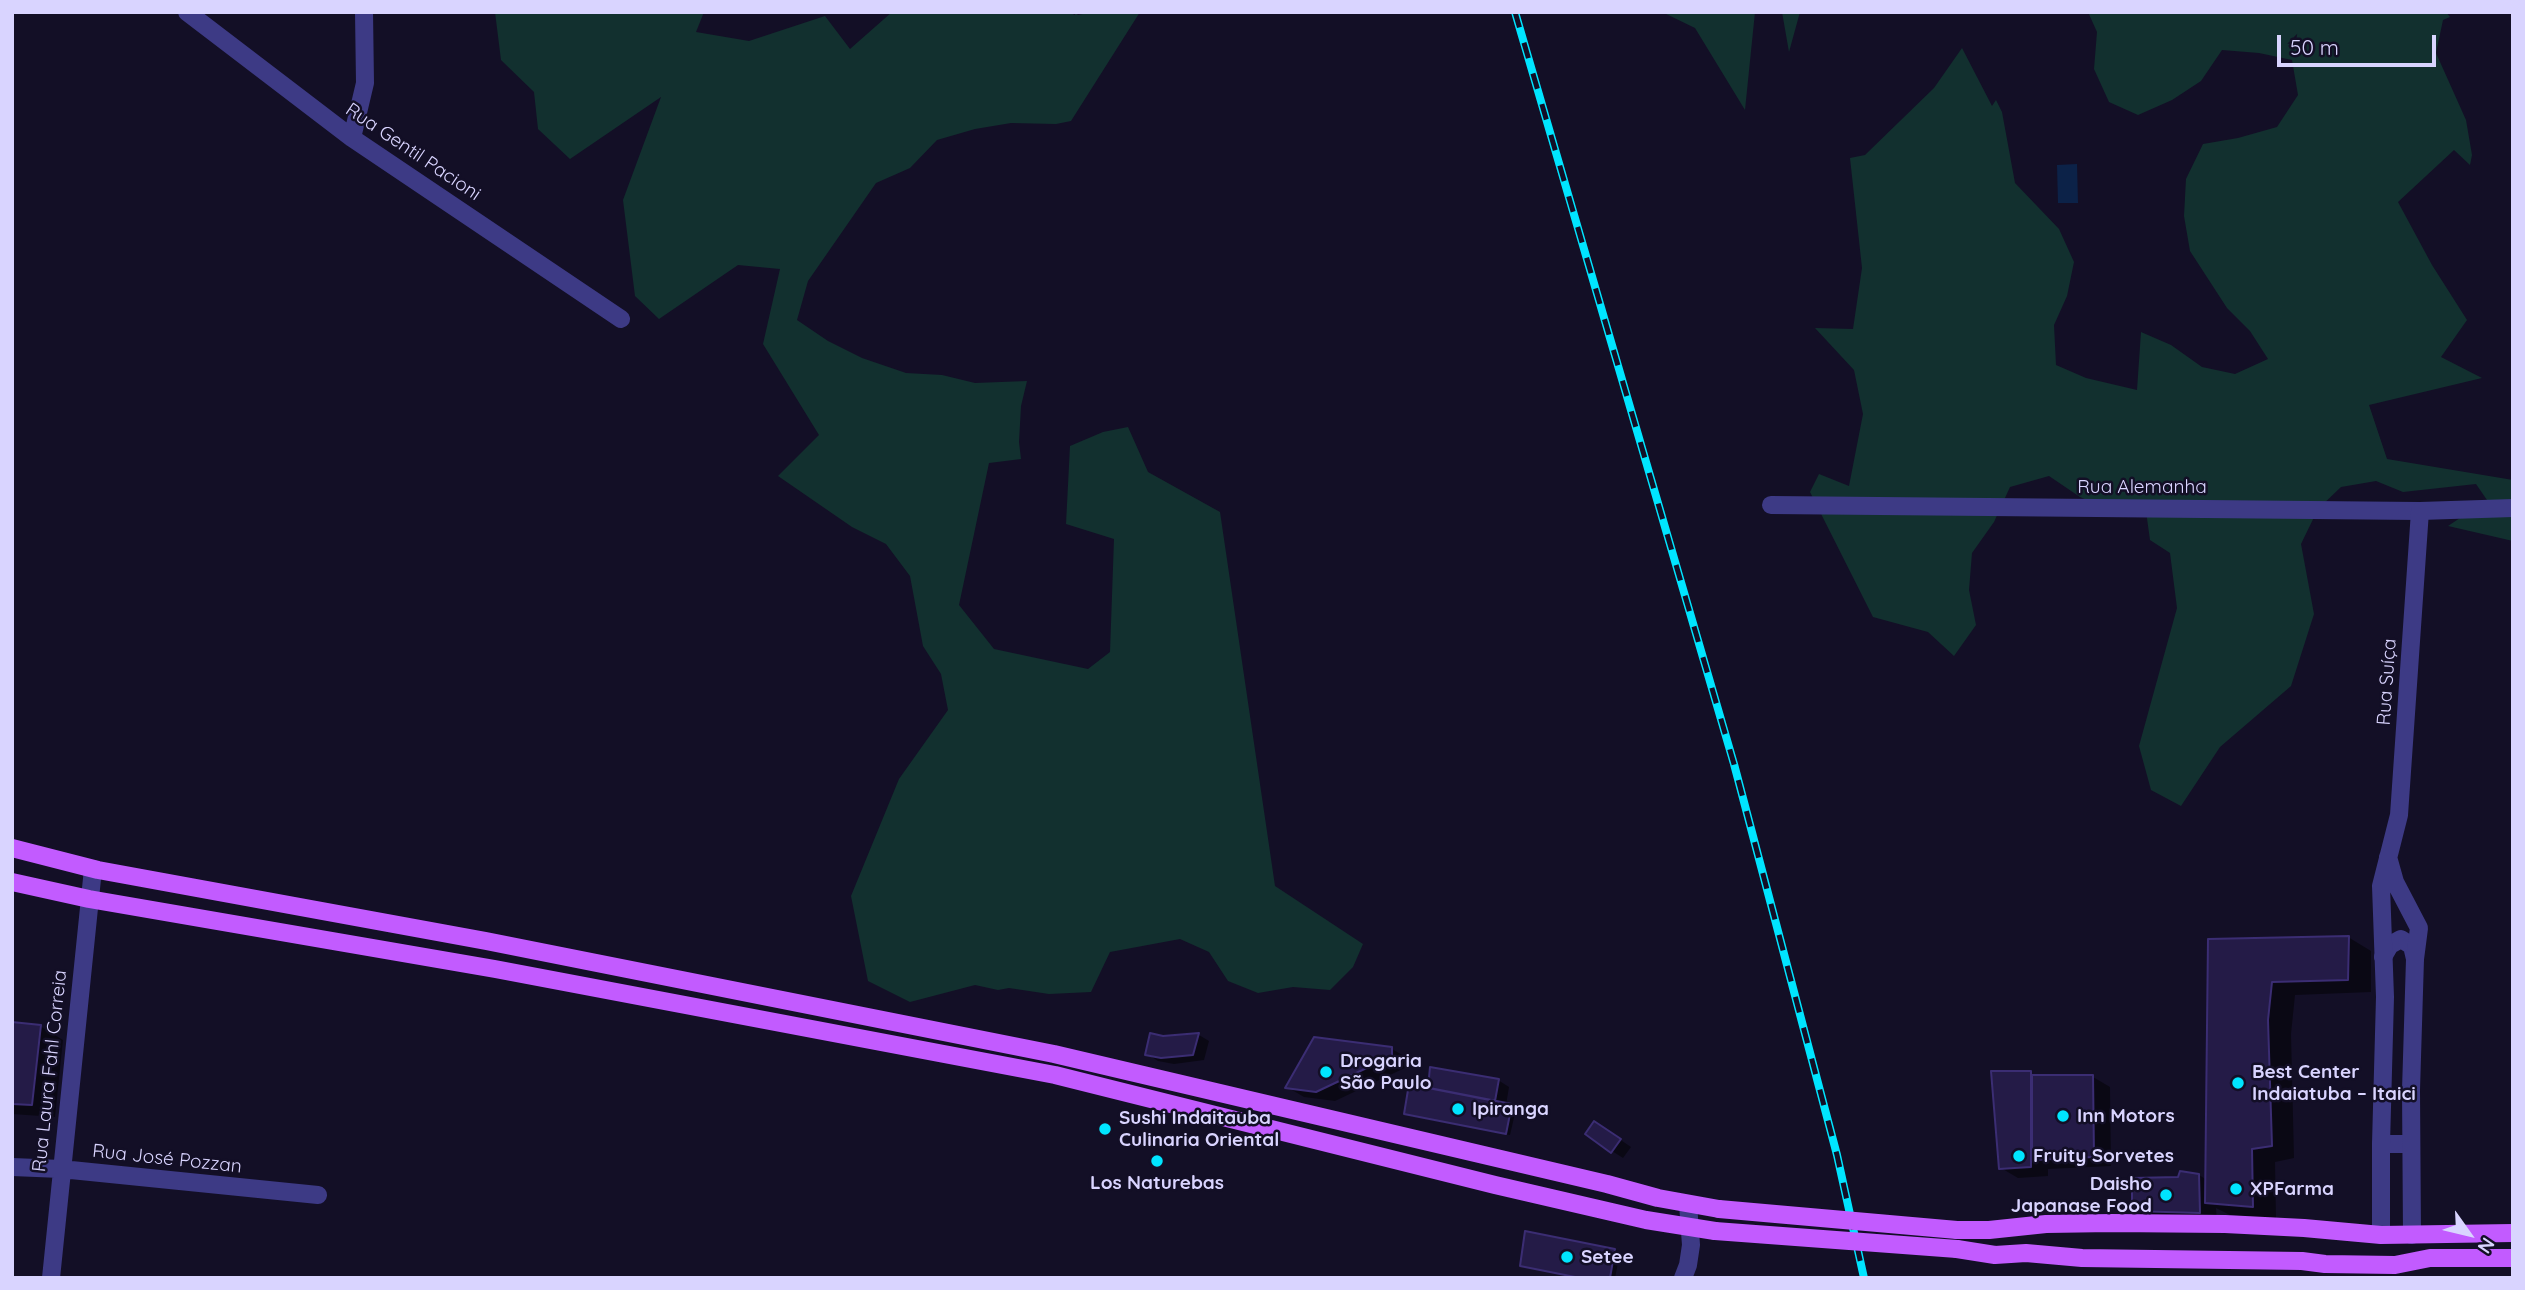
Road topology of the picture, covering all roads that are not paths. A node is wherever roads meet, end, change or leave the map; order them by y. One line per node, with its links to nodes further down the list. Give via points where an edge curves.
1 (187, 12): 3 (street, Rua Gentil Pacioni)
2 (364, 12): 3 (street, via 365,83)
3 (352, 138): 4 (street, Rua Gentil Pacioni)
4 (621, 319)
5 (1771, 505): 7 (street, Rua Alemanha)
6 (2513, 508): 7 (street, Rua Alemanha)
7 (2420, 511): 9 (street, Rua Suíça, via 2399,814)
8 (12, 848): 10 (main road)
9 (2388, 855): 13 (street, Rua Suíça, via 2381,886); 14 (street, via 2395,882 2419,928)
10 (93, 869): 12 (street, Rua Laura Fahl Correia); 20 (main road, via 486,941 1054,1054)
11 (12, 882): 12 (main road)
12 (89, 899): 18 (street, Rua Laura Fahl Correia); 21 (main road, via 495,969 1055,1075 1495,1185)
13 (2384, 957): 14 (street, via 2390,945 2401,939 2412,946); 15 (street, Rua Suíça)
14 (2415, 959): 16 (street)
15 (2381, 1144): 16 (street); 23 (street, Rua Suíça)
16 (2411, 1144): 24 (street)
17 (12, 1167): 18 (street, Rua José Pozzan)
18 (61, 1169): 19 (street, Rua José Pozzan); 28 (street, Rua Laura Fahl Correia)
19 (318, 1195)
20 (1688, 1204): 21 (street); 23 (main road, bridge, via 1957,1230 2046,1224 2213,1224)
21 (1689, 1228): 27 (main road, bridge, via 1994,1255); 29 (street, via 1691,1245)
22 (2513, 1233): 24 (main road)
23 (2381, 1235): 24 (main road); 25 (main road, via 2398,1249); 27 (main road, via 2371,1256)
24 (2412, 1235)
25 (2430, 1258): 26 (main road); 27 (main road, via 2395,1265)
26 (2513, 1258)
27 (2325, 1264)
28 (51, 1278)
29 (1683, 1278)

